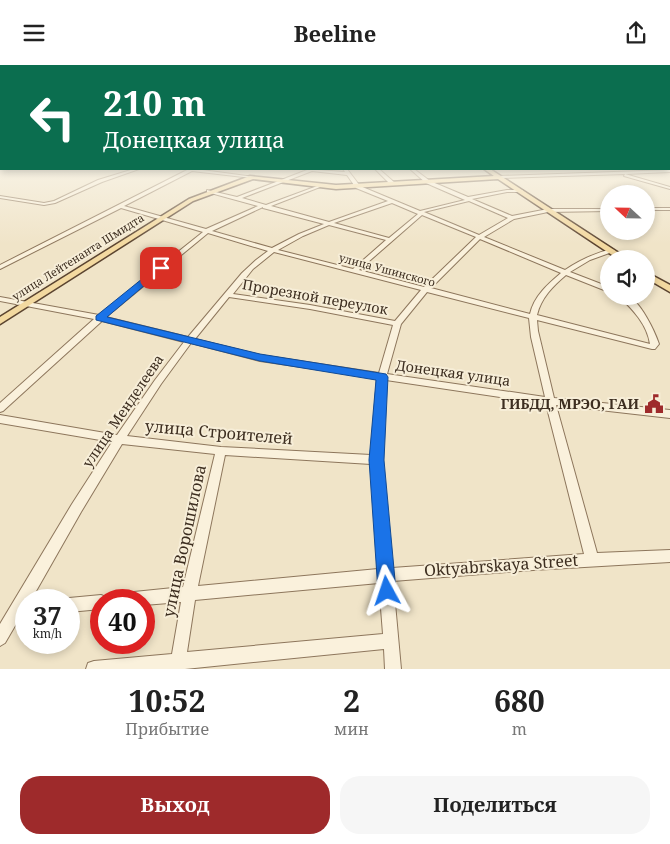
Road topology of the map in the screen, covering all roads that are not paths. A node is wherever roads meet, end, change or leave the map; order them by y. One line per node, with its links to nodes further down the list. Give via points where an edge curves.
1 (87, 187): 13 (street, via 44,204)
2 (157, 187): 17 (street)
3 (221, 187): 10 (main road, улица Лейтенанта Шмидта)
4 (266, 187): 14 (street)
5 (315, 187): 18 (street)
6 (358, 187): 16 (street)
7 (440, 187): 15 (street)
8 (515, 187): 11 (main road)
9 (658, 187): 12 (street)
10 (209, 191): 14 (street); 24 (main road, улица Лейтенанта Шмидта)
11 (521, 191): 15 (street); 21 (main road)
12 (670, 193)
13 (0, 197)
14 (236, 199): 18 (street)
15 (468, 199): 23 (street); 25 (street)
16 (392, 201): 23 (street); 26 (street, улица Менделеева)
17 (120, 206): 24 (street, улица Ушинского); 33 (street)
18 (263, 207): 26 (street); 27 (street)
19 (655, 209): 20 (street)
20 (670, 209)
21 (550, 210): 22 (street); 25 (street); 31 (main road)
22 (600, 210)
23 (421, 213): 28 (street); 29 (street)
24 (161, 217): 27 (street, улица Ушинского); 42 (main road, улица Лейтенанта Шмидта)
25 (512, 219): 28 (street)
26 (330, 224): 29 (street); 30 (street, улица Менделеева)
27 (207, 231): 30 (street, улица Ушинского); 44 (street)
28 (479, 237): 35 (street); 39 (street)
29 (391, 240): 34 (street)
30 (272, 250): 34 (street, улица Ушинского); 40 (street, улица Менделеева)
31 (610, 250)
32 (600, 254): 35 (street)
33 (0, 267)
34 (354, 271): 39 (street, улица Ушинского)
35 (564, 272): 37 (street); 45 (street, via 543,295)
36 (655, 281): 38 (main road)
37 (600, 286)
38 (670, 289)
39 (425, 290): 45 (street, улица Ушинского); 47 (street)
40 (228, 295): 47 (street, Прорезной переулок); 48 (street, улица Менделеева)
41 (0, 299): 42 (street, Донецкая улица)
42 (25, 303): 44 (street, Донецкая улица); 46 (main road, улица Лейтенанта Шмидта)
43 (633, 305): 45 (street, улица Ушинского, via 650,330 655,344 652,347)
44 (100, 318): 48 (street, Донецкая улица); 51 (street)
45 (533, 318): 50 (street)
46 (0, 321)
47 (397, 324): 49 (street)
48 (188, 339): 49 (street, Донецкая улица, via 260,358); 54 (street, улица Менделеева)
49 (382, 377): 50 (street, Донецкая улица); 56 (street)
50 (550, 401): 52 (street, Донецкая улица); 58 (street)
51 (0, 409)
52 (670, 414)
53 (0, 419): 54 (street, улица Строителей)
54 (117, 439): 55 (street, улица Строителей); 60 (street, улица Менделеева)
55 (221, 451): 56 (street, улица Строителей); 61 (street, улица Ворошилова)
56 (376, 460): 59 (street)
57 (670, 556): 58 (street, Oktyabrskaya Street)
58 (592, 559): 59 (street, Oktyabrskaya Street)
59 (386, 574): 61 (street, Oktyabrskaya Street); 65 (street)
60 (33, 589)
61 (189, 594): 62 (street, Oktyabrskaya Street); 66 (street, улица Ворошилова)
62 (155, 597)
63 (15, 618): 64 (street, улица Менделеева)
64 (0, 638)
65 (391, 641): 66 (street); 68 (street)
66 (177, 666): 67 (street)
67 (94, 669)
68 (394, 669)

